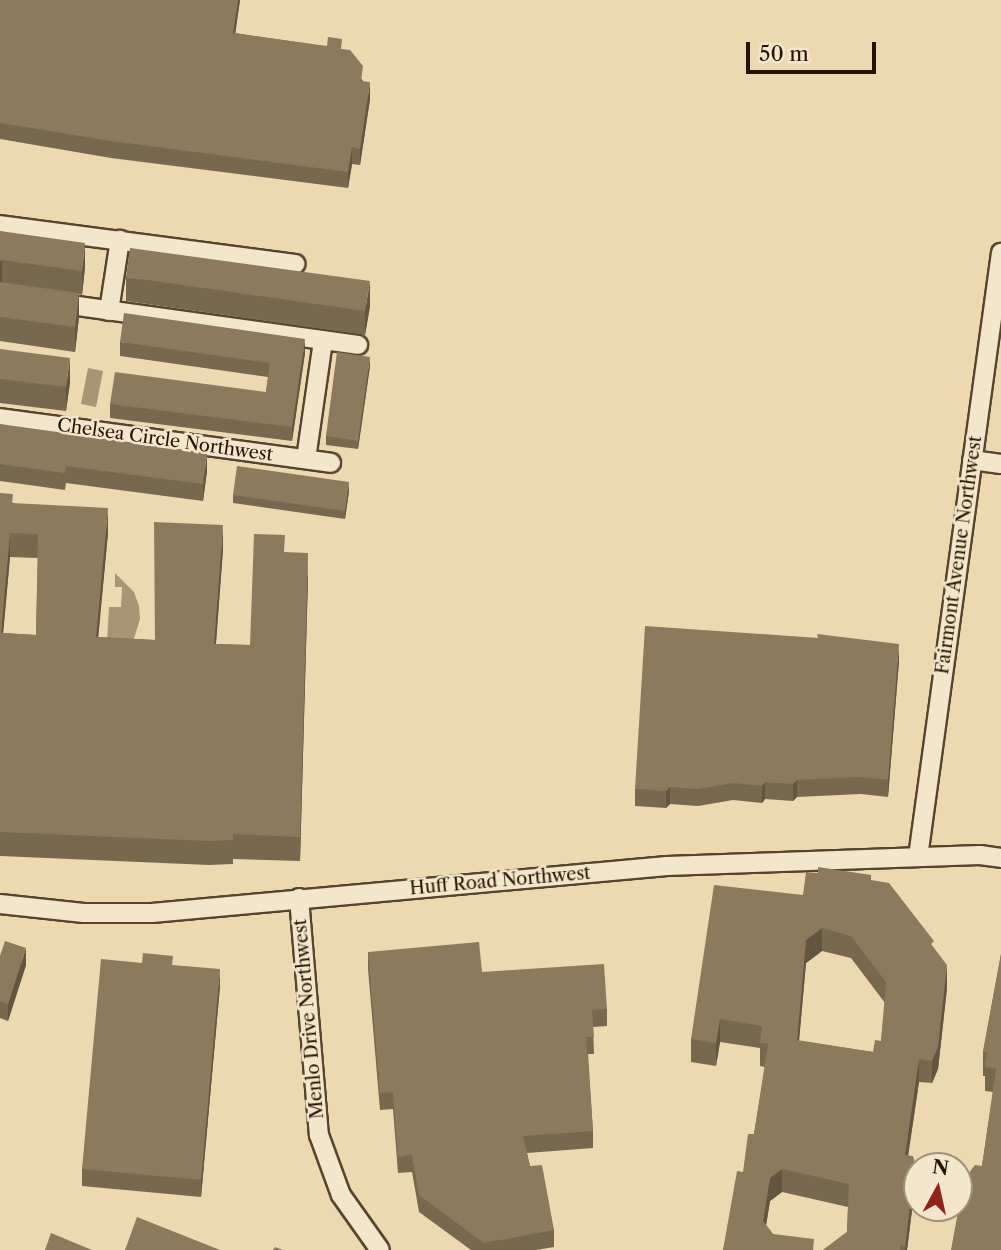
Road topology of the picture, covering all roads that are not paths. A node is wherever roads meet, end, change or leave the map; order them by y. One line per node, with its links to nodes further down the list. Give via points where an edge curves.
1 (0, 225): 2 (street)
2 (120, 240): 4 (street); 6 (street)
3 (1001, 253): 11 (street, Fairmont Avenue Northwest)
4 (295, 264)
5 (36, 300): 6 (street)
6 (109, 311): 7 (street)
7 (323, 341): 8 (street); 10 (street)
8 (358, 345)
9 (0, 418): 10 (street, Chelsea Circle Northwest)
10 (306, 460): 12 (street, Chelsea Circle Northwest)
11 (972, 460): 13 (street); 14 (street, Fairmont Avenue Northwest)
12 (331, 463)
13 (1001, 464)
14 (918, 858): 15 (street, Huff Road Northwest); 16 (street, Huff Road Northwest, via 667,866)
15 (1001, 858)
16 (299, 898): 17 (street, Huff Road Northwest, via 120,914); 18 (street, Menlo Drive Northwest, via 319,1135 341,1195)
17 (0, 904)
18 (380, 1250)

